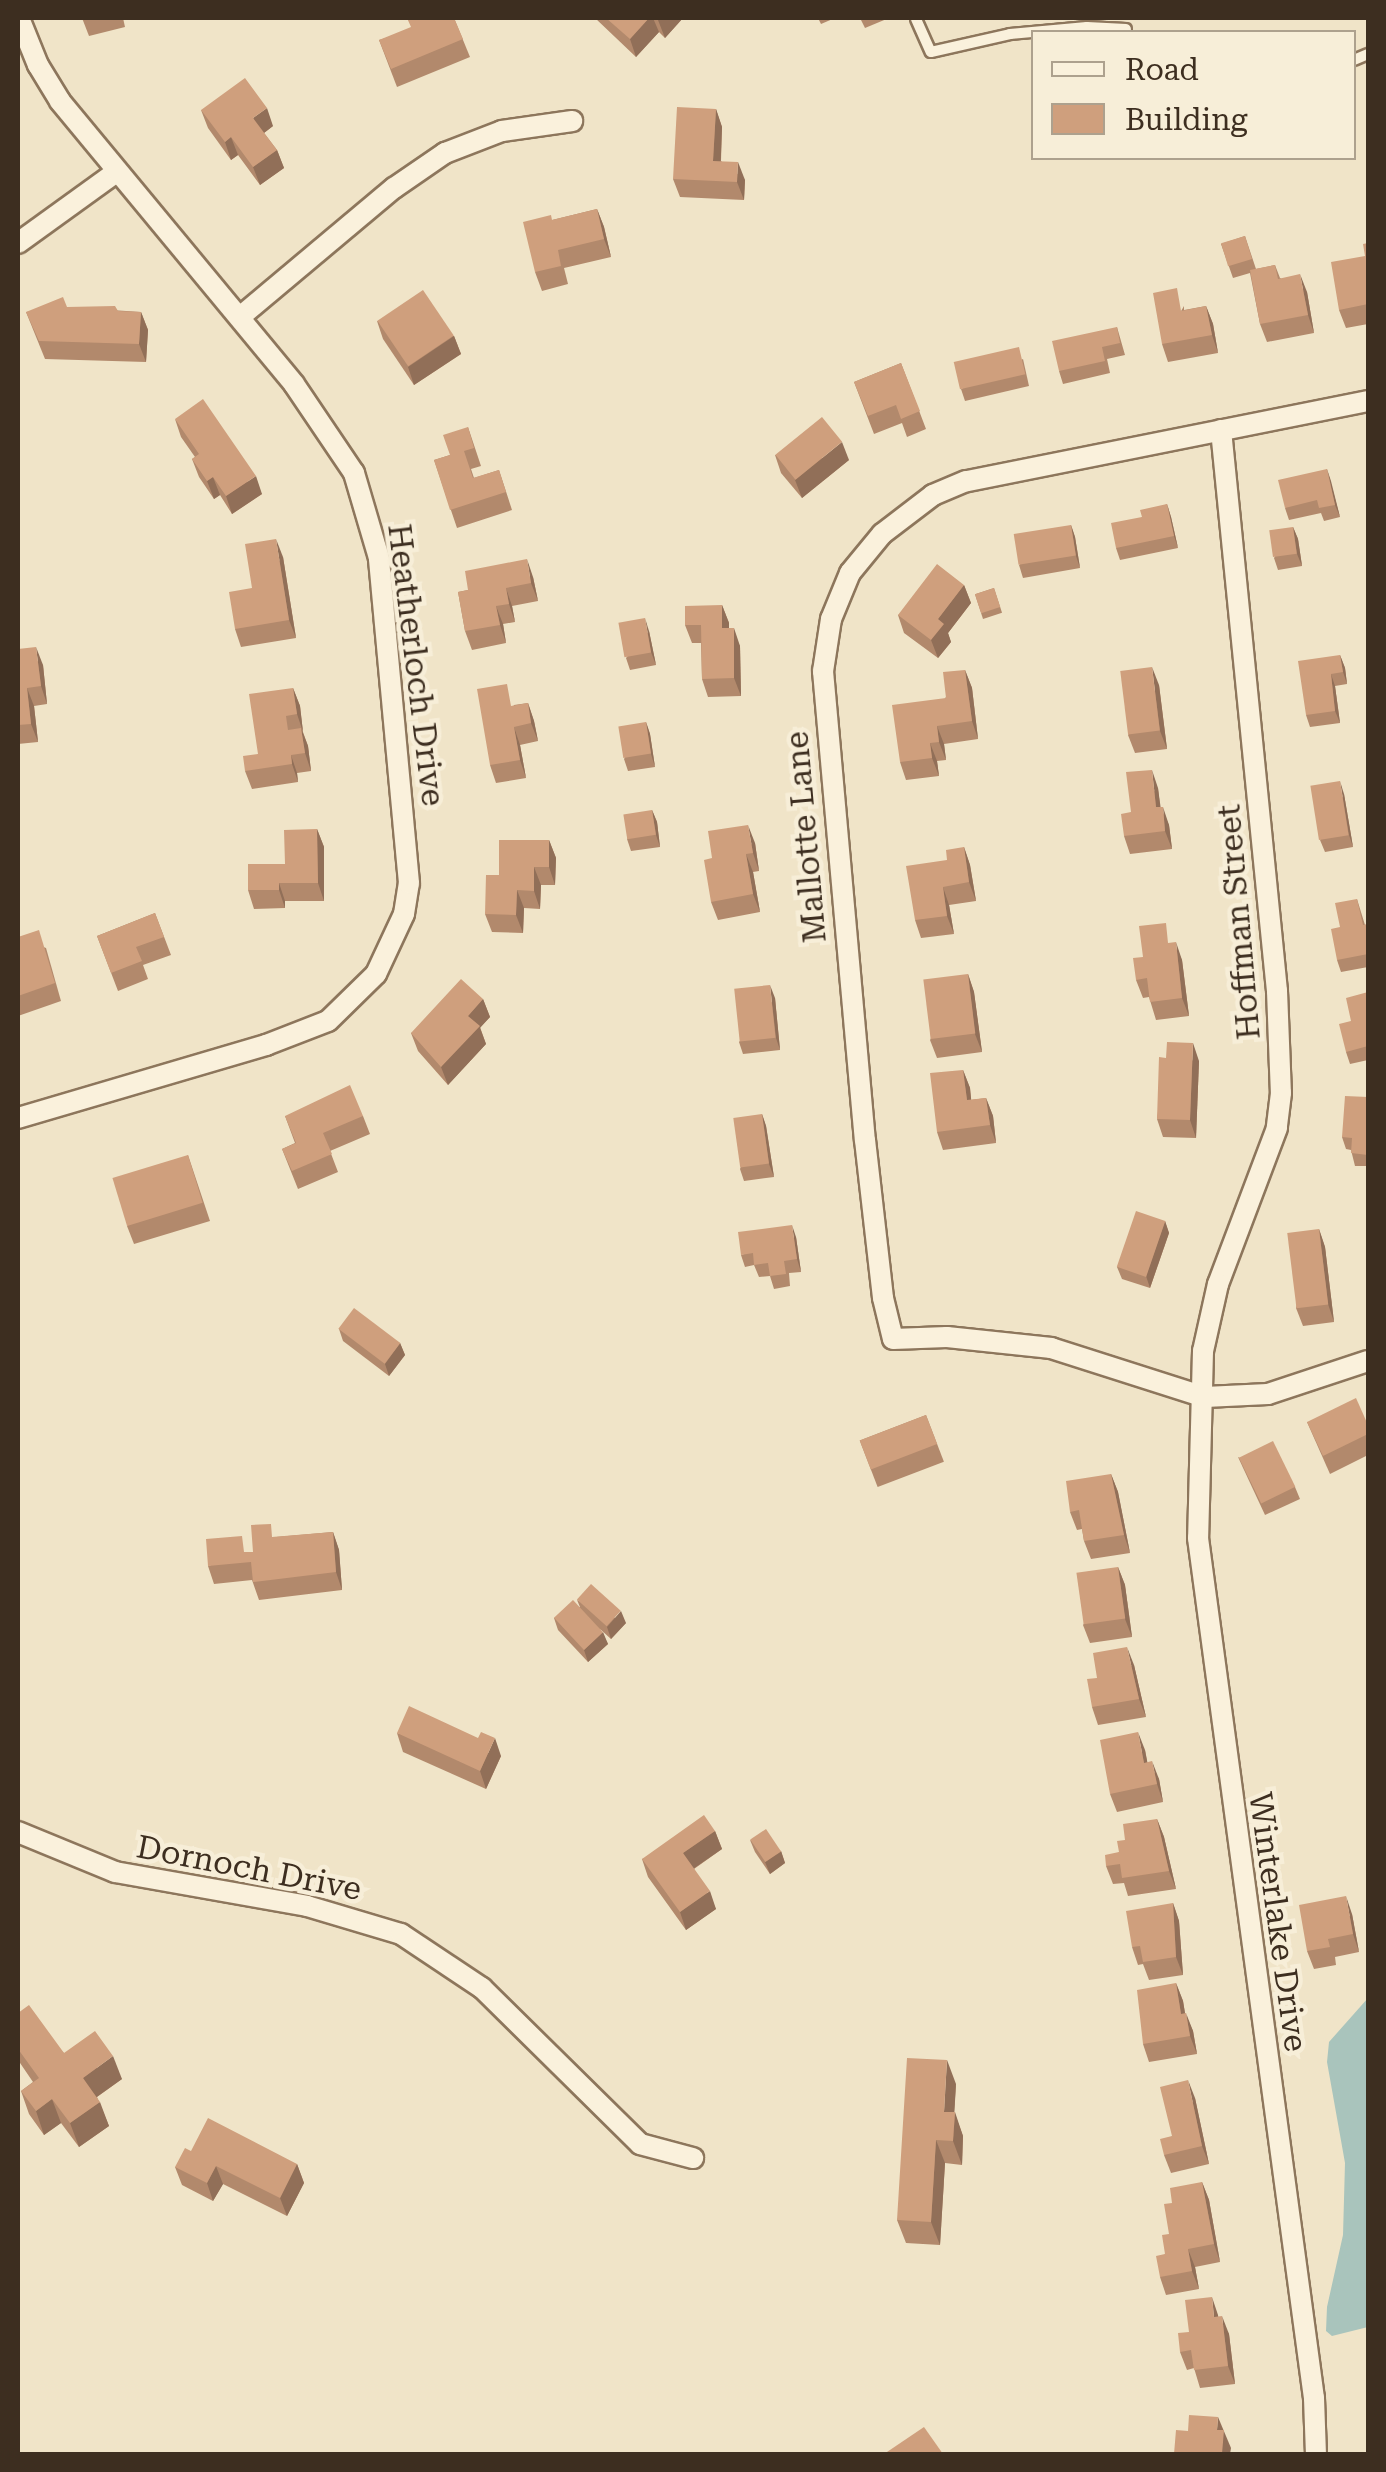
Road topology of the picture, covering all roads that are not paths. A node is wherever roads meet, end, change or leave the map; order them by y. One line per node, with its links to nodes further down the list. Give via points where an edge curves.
1 (19, 18): 7 (street, Heatherloch Drive, via 38,66)
2 (916, 19): 5 (lane, via 931,52)
3 (1054, 30): 4 (lane)
4 (1118, 30)
5 (1031, 32)
6 (572, 121): 9 (street, via 502,131 444,153)
7 (115, 173): 8 (street); 9 (street, Heatherloch Drive)
8 (18, 244)
9 (240, 317): 12 (street, Heatherloch Drive, via 334,438 372,526 406,818 404,914 376,974 328,1021)
10 (1368, 402): 11 (street, Mallotte Lane)
11 (1221, 430): 14 (street, Hoffman Street, via 1277,991 1281,1093 1262,1176 1218,1284 1203,1351); 14 (street, Mallotte Lane, via 966,481 933,495 882,534 850,573 832,619 823,670 865,1140 894,1339 947,1337 1051,1348)
12 (18, 1118)
13 (1368, 1360): 14 (street, via 1268,1394)
14 (1205, 1397): 17 (street, Winterlake Drive, via 1198,1466 1204,1594 1314,2398)
15 (18, 1832): 16 (street, Dornoch Drive, via 115,1872 318,1908 400,1934 482,1988 640,2144)
16 (694, 2158)
17 (1316, 2454)

